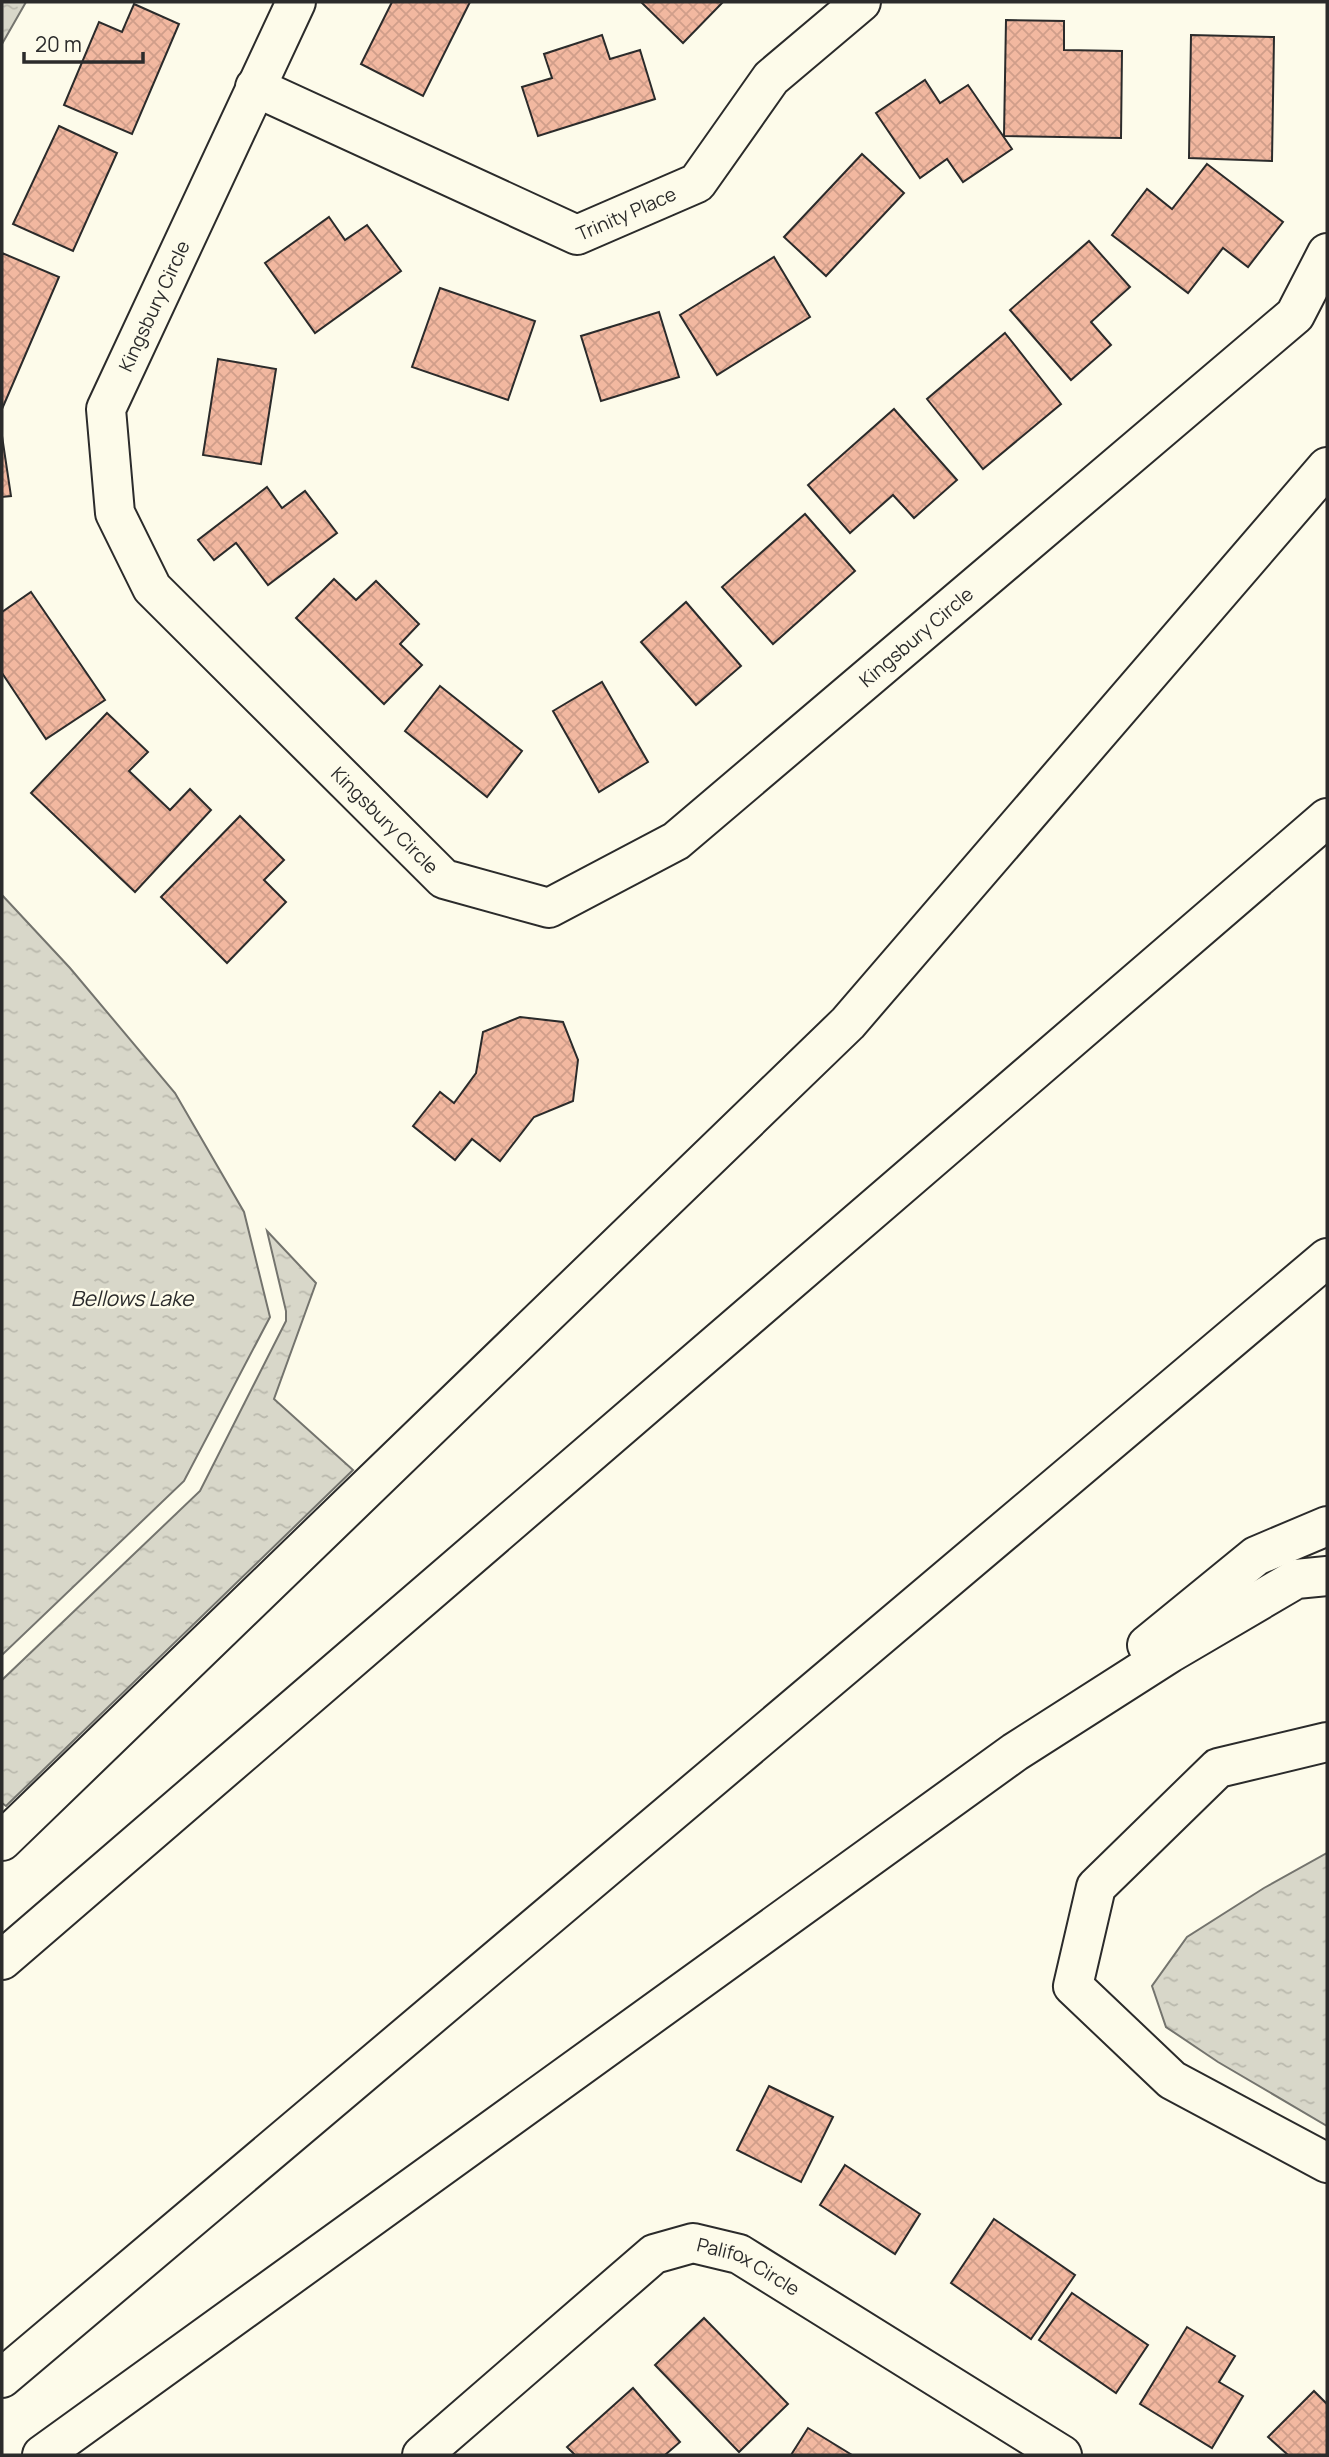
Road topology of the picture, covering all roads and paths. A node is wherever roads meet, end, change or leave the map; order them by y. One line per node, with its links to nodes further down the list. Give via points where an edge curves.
1 (296, 2): 3 (main road, Kingsbury Circle)
2 (861, 2): 3 (main road, Trinity Place, via 771,78 697,183 577,235)
3 (255, 87): 4 (main road, Kingsbury Circle, via 106,409 115,513 152,588 444,879 549,908 676,841 1295,316)
4 (1327, 253)
5 (1327, 467): 12 (main road, via 848,1023)
6 (1327, 817): 13 (main road)
7 (1327, 1258): 15 (main road)
8 (1327, 1526): 11 (main road, via 1255,1556)
9 (1327, 1576): 11 (main road, via 1296,1578)
10 (1327, 1742): 14 (main road, via 1218,1768 1096,1887 1073,1986 1172,2080)
11 (1016, 1752): 16 (main road)
12 (2, 1841)
13 (2, 1960)
14 (1327, 2163)
15 (2, 2378)
16 (42, 2455)
17 (422, 2455): 18 (main road, Palifox Circle, via 654,2254 693,2243 739,2254)
18 (1062, 2455)

